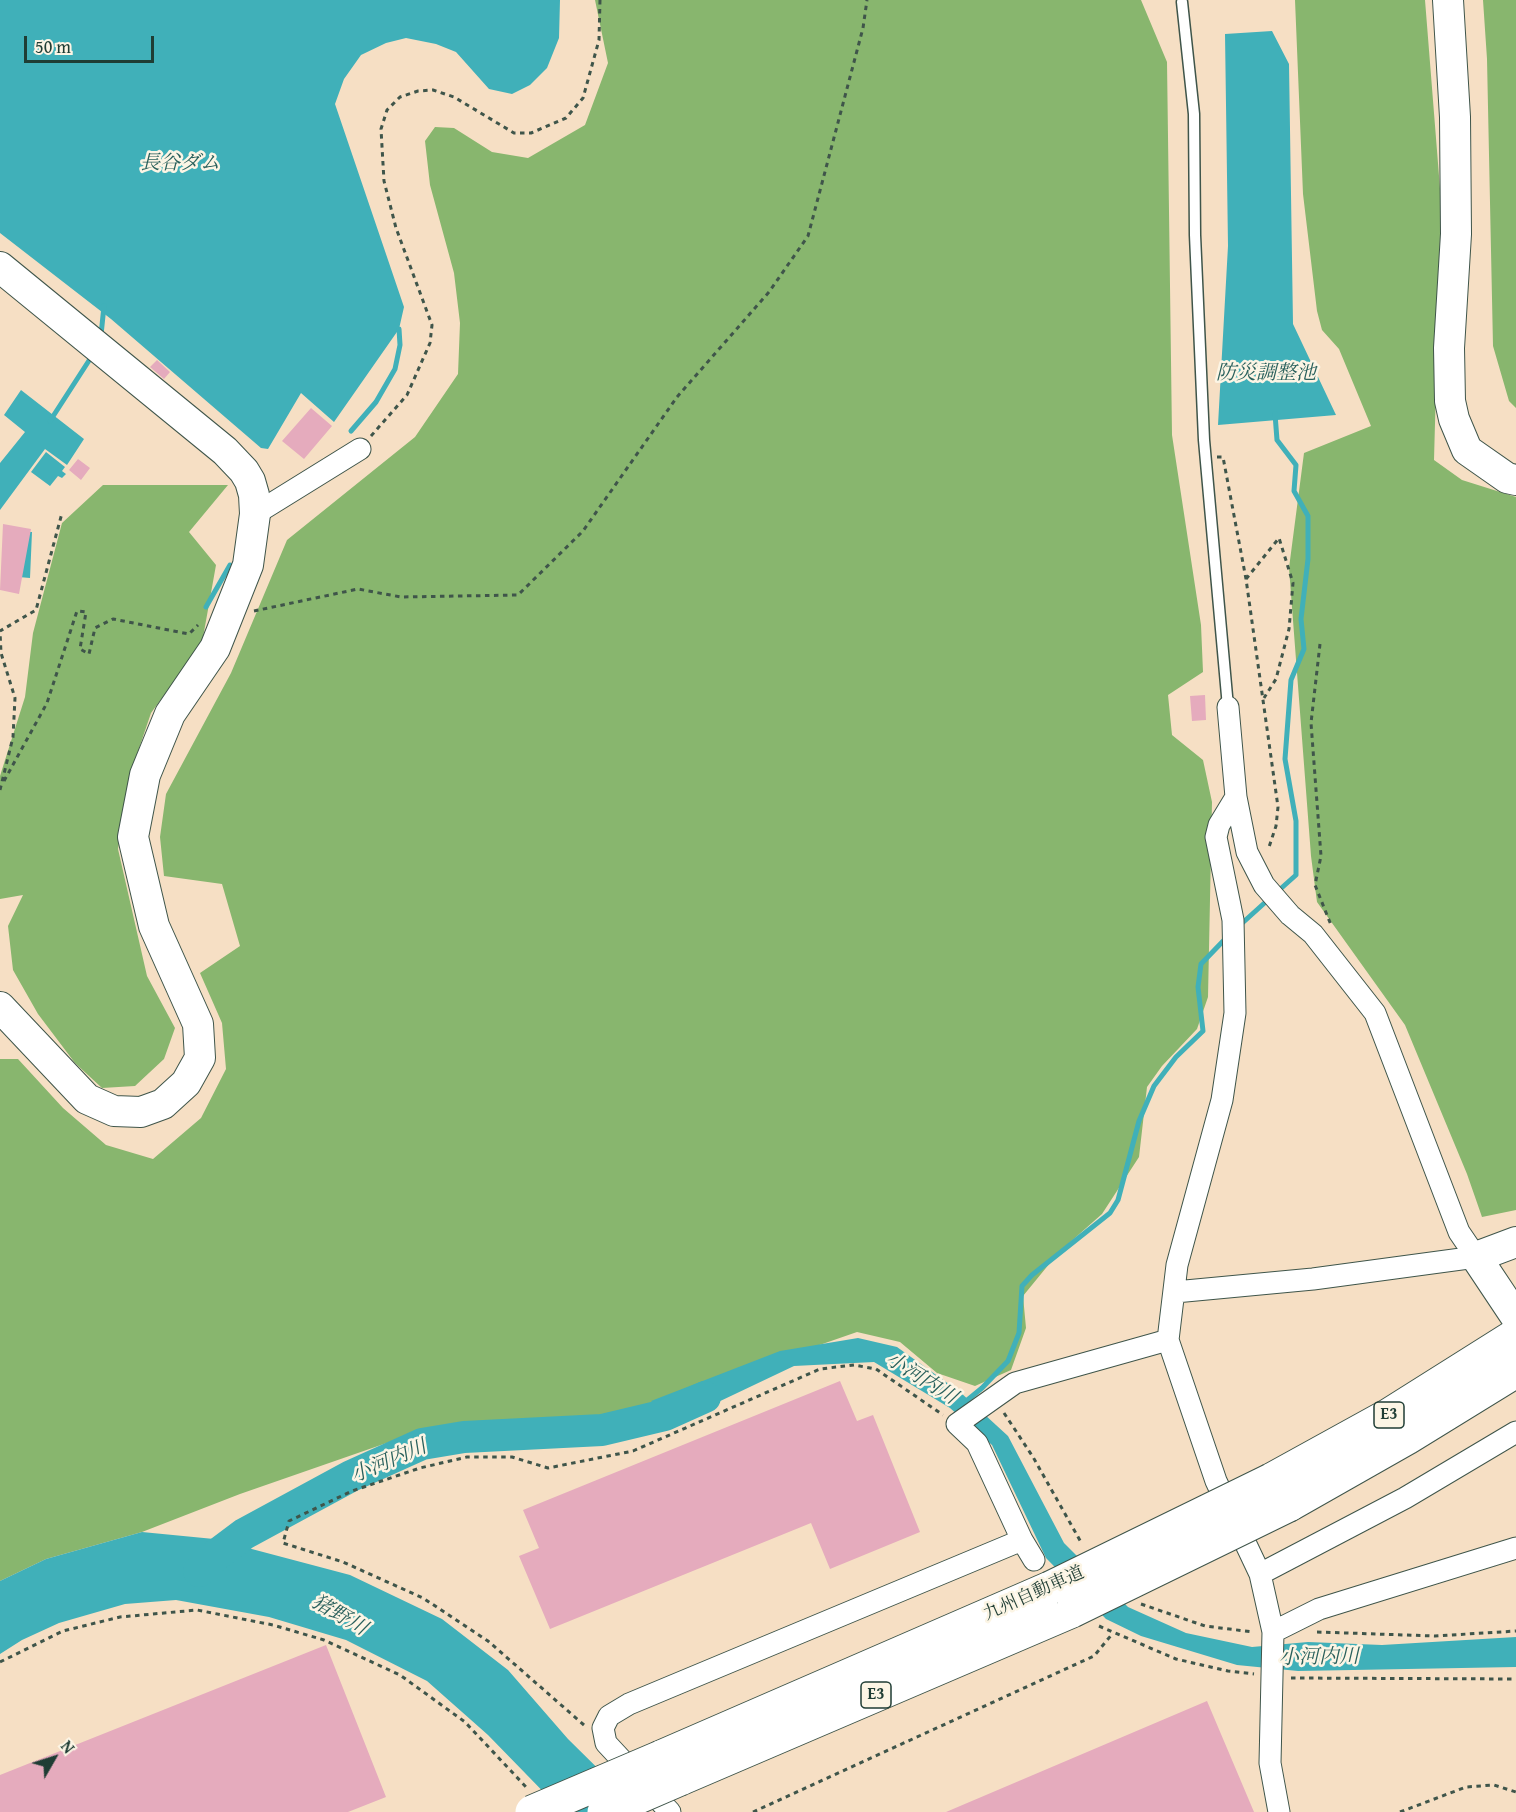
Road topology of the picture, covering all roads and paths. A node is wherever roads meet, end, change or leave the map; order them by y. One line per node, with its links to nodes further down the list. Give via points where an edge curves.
1 (600, 0): 6 (path, via 598,40 583,99 566,118 531,133 514,132 454,97 433,90 400,97 387,110 381,129 384,181 396,228 432,325 430,343 407,395)
2 (867, 0): 12 (path, via 808,236 769,292 677,398 583,531 518,595 401,597 358,589)
3 (1448, 0): 8 (street, via 1456,223 1450,401 1467,450)
4 (1182, 2): 7 (lane, via 1194,114)
5 (0, 267): 10 (street, via 225,451 250,482)
6 (360, 449): 10 (street)
7 (1205, 456): 11 (path, via 1223,458); 15 (lane)
8 (1516, 480)
9 (62, 513): 16 (path, via 36,610 0,632 1,653 15,698 13,737)
10 (255, 514): 12 (street, via 248,565)
11 (1246, 579): 14 (path); 14 (path, via 1280,538 1293,583 1289,628 1276,679)
12 (217, 617): 16 (path, via 189,633 113,619 95,628 89,654 80,649 86,612 77,611 47,703); 21 (street, via 215,648 170,714 145,775 133,837 154,926 198,1024 200,1058 186,1083 163,1104 141,1112 114,1111 87,1099)
13 (1320, 644): 20 (path, via 1311,723 1321,856 1315,885 1340,950)
14 (1263, 699): 19 (path, via 1278,807)
15 (1228, 707): 18 (street)
16 (4, 781): 17 (path)
17 (0, 790)
18 (1236, 797): 19 (street, via 1247,852); 24 (street, via 1216,837 1233,920 1235,1013 1222,1100 1177,1265)
19 (1261, 879): 20 (street)
20 (1335, 960): 23 (street, via 1375,1013 1459,1232)
21 (0, 1007)
22 (1516, 1242): 23 (street)
23 (1476, 1257): 24 (street); 26 (street)
24 (1175, 1293): 25 (street)
25 (1168, 1340): 27 (street, via 1015,1383); 33 (street, via 1216,1480)
26 (1513, 1342): 34 (highway, 九州自動車道 / E3, bridge, via 1407,1438 1280,1493)
27 (994, 1398): 28 (street); 31 (path, via 1033,1456)
28 (957, 1424): 30 (street, via 977,1443); 43 (path, via 876,1370 854,1365 820,1369 633,1451 548,1468 512,1457 467,1457 352,1491 290,1521 283,1543 343,1562 423,1598 488,1641)
29 (1516, 1432): 33 (street, via 1405,1498)
30 (1022, 1540): 34 (street); 43 (street, via 629,1704 609,1716 603,1728)
31 (1082, 1545)
32 (1516, 1548): 36 (street)
33 (1260, 1574): 38 (street)
34 (1064, 1596): 39 (path); 44 (highway, 九州自動車道 / E3)
35 (1142, 1605): 38 (path, via 1205,1626)
36 (1292, 1622): 37 (path, via 1320,1633 1435,1636); 38 (street)
37 (1516, 1631)
38 (1273, 1632): 41 (street)
39 (1113, 1633): 41 (path, via 1176,1659); 49 (path, via 1094,1656)
40 (0, 1662): 46 (path, via 63,1631 120,1617 197,1610 273,1625 324,1640 400,1675 465,1722)
41 (1274, 1676): 42 (path); 50 (street, via 1270,1763)
42 (1516, 1679)
43 (606, 1743): 48 (street)
44 (670, 1768): 46 (highway, 九州自動車道 / E3, bridge); 47 (highway, 九州自動車道 / E3, bridge)
45 (1516, 1792): 51 (path, via 1494,1785 1466,1787)
46 (534, 1804)
47 (604, 1812)
48 (670, 1812)
49 (753, 1812)
50 (1279, 1812)
51 (1400, 1812)

